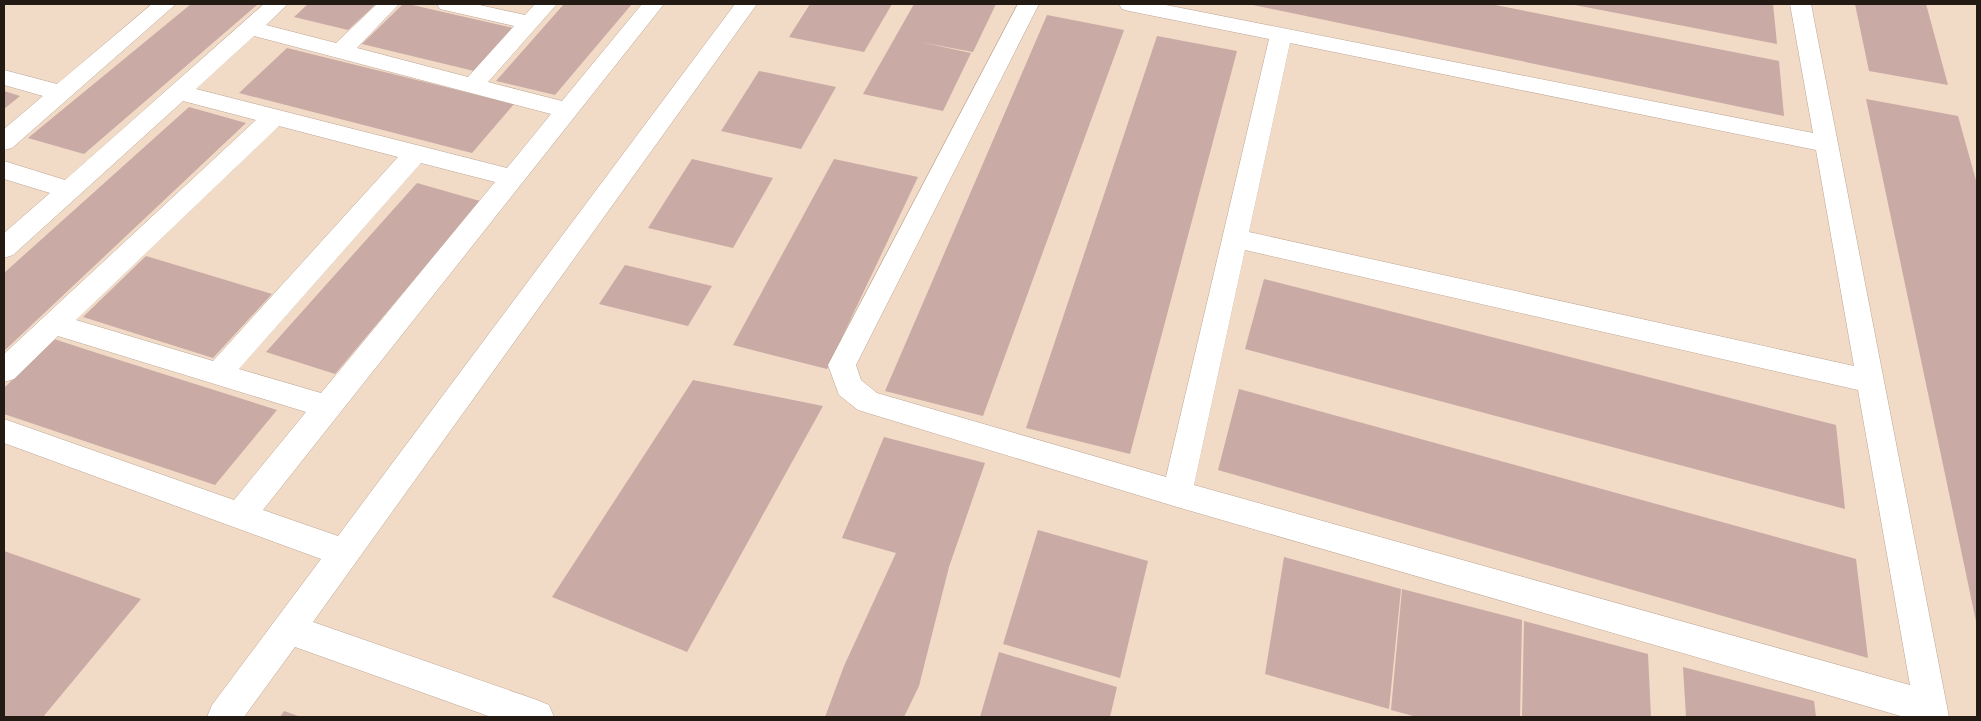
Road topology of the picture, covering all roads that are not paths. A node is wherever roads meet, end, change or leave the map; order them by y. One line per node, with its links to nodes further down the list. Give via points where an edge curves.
1 (166, 4): 18 (street)
2 (277, 4): 12 (street)
3 (390, 4): 14 (street)
4 (447, 4): 11 (street)
5 (547, 4): 11 (street)
6 (653, 4): 19 (street)
7 (746, 4): 37 (street)
8 (1028, 4): 35 (street, via 842,365 849,387 868,402)
9 (1129, 4): 13 (street)
10 (1801, 4): 22 (street)
11 (530, 23): 16 (street)
12 (250, 28): 14 (street); 17 (street)
13 (1281, 34): 22 (street); 27 (street)
14 (341, 51): 16 (street)
15 (4, 77): 18 (street)
16 (472, 86): 19 (street)
17 (178, 92): 20 (street); 26 (street)
18 (61, 93): 21 (street)
19 (567, 110): 25 (street)
20 (274, 117): 23 (street); 29 (street)
21 (4, 142)
22 (1827, 144): 32 (street)
23 (416, 153): 25 (street); 31 (street)
24 (4, 170): 26 (street)
25 (513, 178): 33 (street)
26 (69, 190): 28 (street)
27 (1235, 238): 32 (street); 35 (street)
28 (4, 248)
29 (53, 324): 30 (street); 31 (street)
30 (4, 371)
31 (218, 374): 33 (street)
32 (1870, 381): 39 (street)
33 (327, 407): 36 (street)
34 (4, 431): 36 (street)
35 (1177, 494): 39 (street)
36 (240, 515): 37 (street)
37 (345, 552): 38 (street)
38 (289, 629): 40 (street); 41 (street)
39 (1931, 713)
40 (224, 717)
41 (537, 717)

